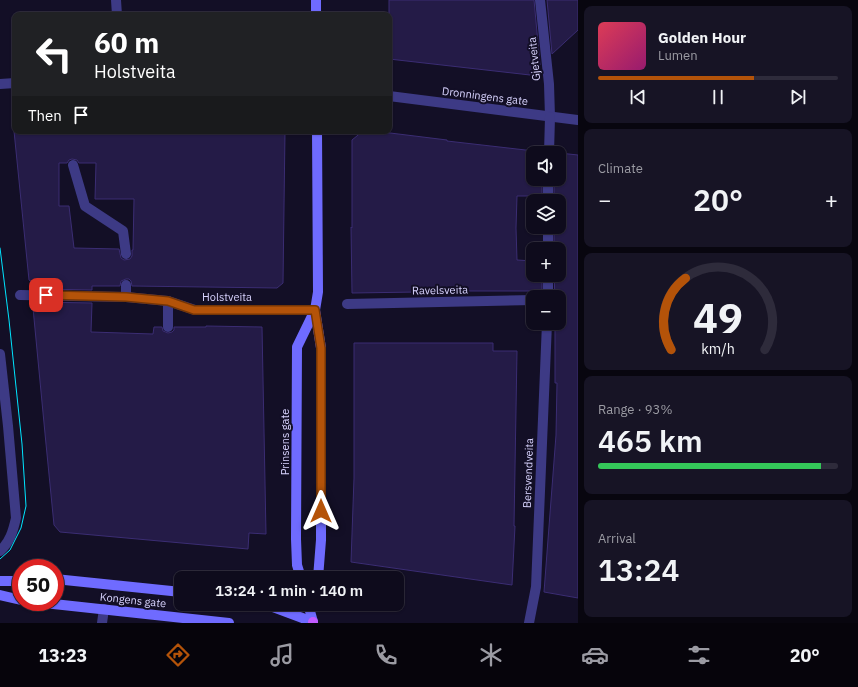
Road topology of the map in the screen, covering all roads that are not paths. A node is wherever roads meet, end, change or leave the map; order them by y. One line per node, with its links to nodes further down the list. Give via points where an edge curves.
1 (116, 0): 4 (street)
2 (316, 0): 5 (main road)
3 (540, 0): 9 (street, Gjetveita)
4 (117, 12)
5 (316, 12)
6 (12, 83): 7 (street)
7 (0, 84)
8 (392, 96): 9 (street, Dronningens gate)
9 (550, 117): 10 (street, Dronningens gate); 12 (street)
10 (578, 120)
11 (317, 134): 21 (main road, Prinsens gate, via 318,292)
12 (549, 146)
13 (74, 166): 14 (street, via 85,206 123,231)
14 (126, 254)
15 (126, 285): 17 (street)
16 (20, 295): 17 (street, Holstveita)
17 (126, 297): 19 (street, Holstveita)
18 (526, 300): 20 (street, Ravelsveita)
19 (168, 301): 21 (street, Holstveita, via 194,310); 22 (street)
20 (347, 304)
21 (315, 310): 27 (main road, Prinsens gate, via 297,347 296,539); 28 (main road, Prinsens gate, via 321,348 321,540)
22 (168, 327)
23 (547, 330): 43 (street, Bersvendveita, via 536,587)
24 (0, 354): 25 (street)
25 (4, 426): 26 (street, via 16,518 12,533)
26 (0, 551)
27 (299, 571)
28 (319, 571)
29 (64, 580): 32 (main road, Kongens gate)
30 (0, 581): 31 (main road)
31 (12, 581)
32 (174, 591)
33 (0, 595): 34 (main road)
34 (12, 598)
35 (64, 605): 36 (main road, Kongens gate)
36 (104, 609): 40 (street); 41 (main road, Kongens gate)
37 (282, 611): 42 (main road)
38 (309, 611): 42 (main road)
39 (314, 611): 42 (main road)
40 (102, 623)
41 (229, 623)
42 (312, 623)
43 (529, 623)

